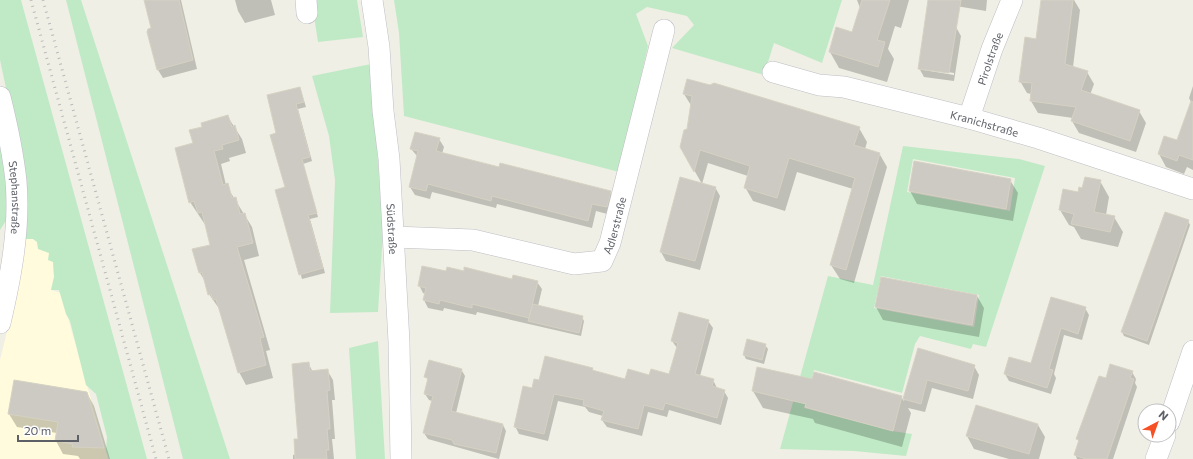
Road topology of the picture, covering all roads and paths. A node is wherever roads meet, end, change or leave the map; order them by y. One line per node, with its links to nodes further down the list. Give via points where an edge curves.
1 (372, 0): 8 (street, Südstraße, via 390,159)
2 (1012, 0): 6 (street, Pirolstraße)
3 (664, 30): 8 (street, Adlerstraße, via 610,243 602,261 574,264 473,240)
4 (773, 72): 6 (street, Kranichstraße, via 819,85 844,87)
5 (0, 97): 9 (street, Stephanstraße, via 12,149 16,182 16,220)
6 (968, 118): 7 (street, Kranichstraße)
7 (1193, 189)
8 (394, 236): 14 (street, Südstraße)
9 (7, 255): 10 (street, Stephanstraße)
10 (0, 323)
11 (1193, 352): 12 (street)
12 (1176, 403)
13 (1162, 443): 15 (street)
14 (401, 459)
15 (1156, 459)

